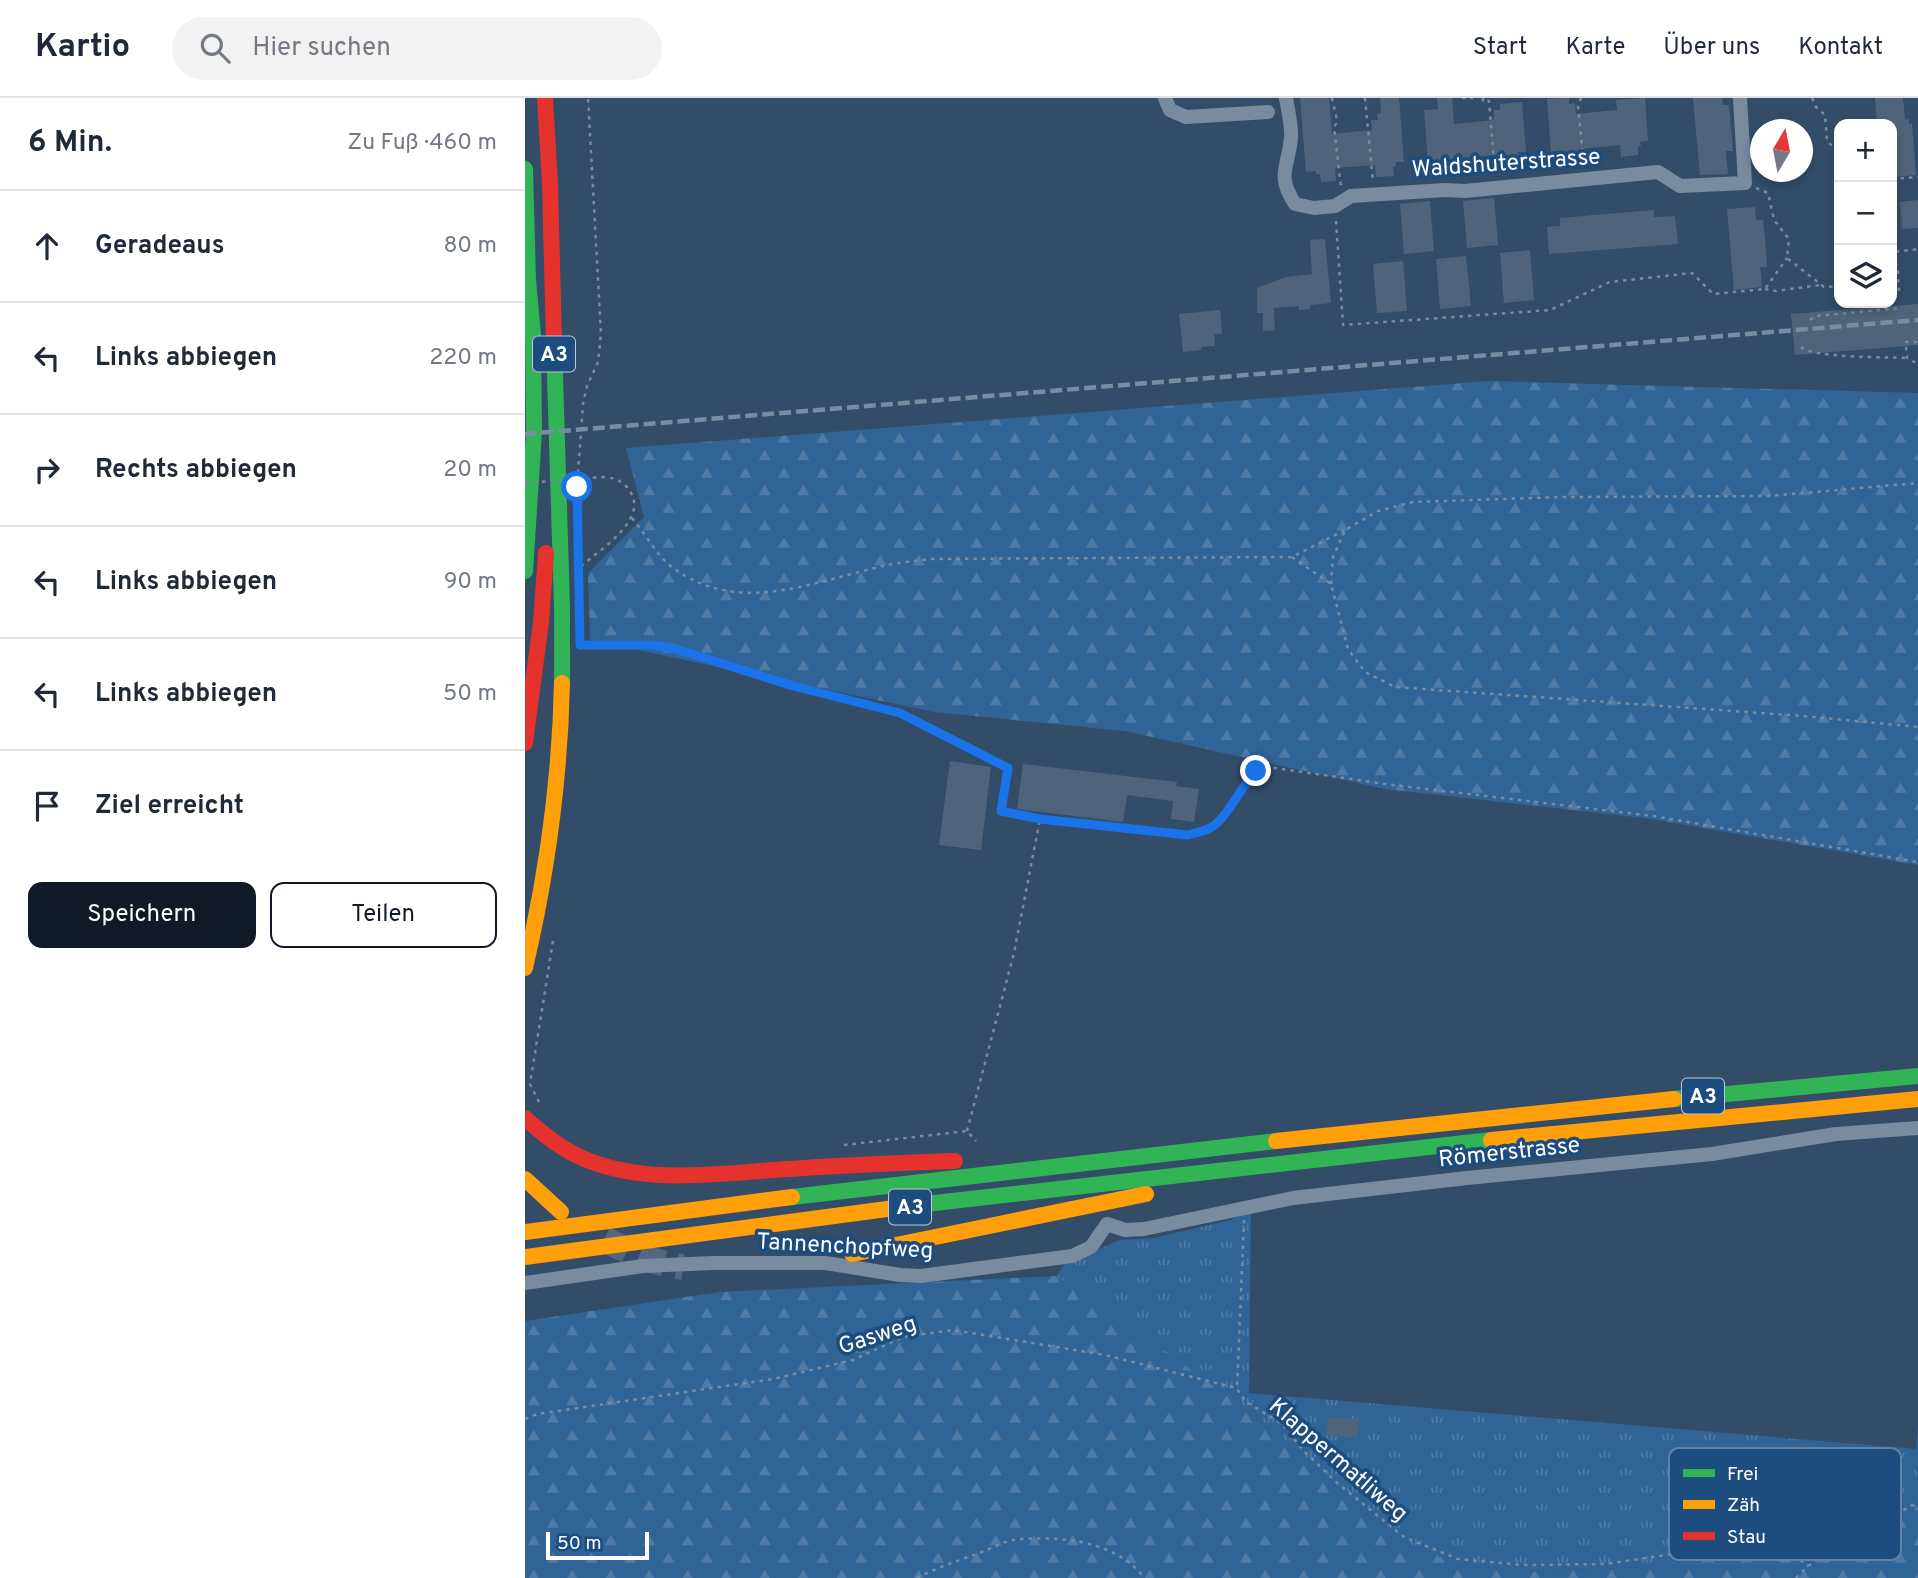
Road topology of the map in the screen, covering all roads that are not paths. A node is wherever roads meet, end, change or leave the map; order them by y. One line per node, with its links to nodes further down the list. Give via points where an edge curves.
1 (545, 98): 8 (highway, A3)
2 (1165, 98): 5 (street, via 1170,110 1186,117)
3 (1286, 98): 4 (street, Waldshuterstrasse, via 1291,137 1284,166 1286,191 1295,204 1314,208 1350,196 1658,172 1680,186 1745,183)
4 (1739, 98)
5 (1268, 112)
6 (525, 169): 7 (highway, A3)
7 (526, 285): 10 (highway, A3, via 534,432)
8 (556, 444): 12 (highway, A3); 13 (highway, A3, via 562,606 559,744 548,857)
9 (525, 445): 10 (highway)
10 (527, 489): 11 (highway, A3)
11 (525, 571)
12 (525, 743)
13 (525, 968)
14 (1918, 1076): 18 (highway, A3)
15 (1918, 1099): 19 (highway, A3)
16 (525, 1118): 18 (highway, A3, via 574,1156 646,1174)
17 (1918, 1128): 22 (street, Römerstrasse, via 1341,1192 1144,1229 1125,1230)
18 (1170, 1151): 23 (highway, A3)
19 (1296, 1161): 24 (highway, A3); 25 (highway, A3)
20 (525, 1179): 21 (highway)
21 (561, 1212)
22 (1107, 1224): 26 (street, Tannenchopfweg, via 1091,1247 1072,1256 921,1276 825,1263 713,1263 643,1266)
23 (525, 1232)
24 (852, 1254)
25 (525, 1257)
26 (525, 1283)

